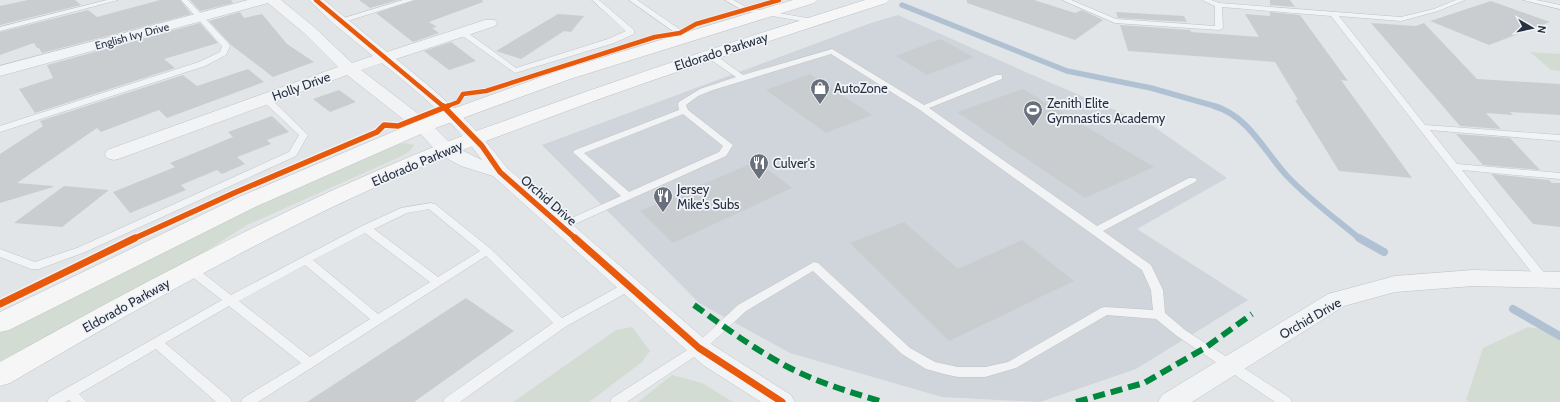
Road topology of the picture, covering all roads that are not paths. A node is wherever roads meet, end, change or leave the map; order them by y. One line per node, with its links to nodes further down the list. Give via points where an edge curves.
1 (115, 0): 26 (lane)
2 (184, 0): 22 (lane)
3 (264, 0): 22 (street, English Ivy Drive)
4 (273, 0): 27 (street, Orchid Drive)
5 (316, 0): 23 (street, Orchid Drive)
6 (411, 0): 23 (lane)
7 (595, 0): 28 (lane, via 631,32 611,41 515,71)
8 (632, 0): 29 (lane)
9 (728, 0): 20 (lane, via 746,10)
10 (809, 0): 20 (main road, Eldorado Parkway)
11 (881, 0): 24 (main road, Eldorado Parkway)
12 (1065, 0): 17 (lane)
13 (1088, 0): 17 (lane)
14 (1205, 0): 18 (lane)
15 (1462, 0): 21 (lane, via 1401,19)
16 (1526, 0): 19 (lane)
17 (1077, 4): 18 (lane, via 1115,21 1219,28)
18 (1218, 5): 21 (lane)
19 (1560, 7)
20 (766, 14): 24 (lane); 29 (main road, Eldorado Parkway)
21 (1333, 14): 41 (lane)
22 (200, 18): 33 (street, English Ivy Drive); 42 (lane, via 226,46 223,53 217,57)
23 (338, 21): 27 (street); 31 (street, Orchid Drive)
24 (813, 21): 30 (main road, Eldorado Parkway)
25 (490, 23): 28 (street, Holly Drive)
26 (0, 28)
27 (309, 30): 32 (street, Orchid Drive)
28 (461, 32): 31 (street, Holly Drive)
29 (687, 37): 30 (main road); 39 (main road, Eldorado Parkway, via 564,74)
30 (708, 54): 35 (lane); 43 (main road, Eldorado Parkway)
31 (384, 56): 32 (street, Holly Drive); 39 (street, Orchid Drive)
32 (349, 69): 36 (street, Holly Drive); 40 (street, Orchid Drive)
33 (0, 71)
34 (999, 77): 37 (lane)
35 (742, 78): 37 (lane, via 832,51); 38 (lane, via 691,96 682,104)
36 (266, 99): 46 (street, Holly Drive); 56 (lane, via 304,135 293,154 81,250 35,266)
37 (923, 108): 54 (lane)
38 (684, 111): 51 (lane, via 728,145 723,154); 51 (lane, via 578,152)
39 (452, 115): 40 (main road, Eldorado Parkway); 43 (street, Orchid Drive)
40 (423, 126): 45 (street, Orchid Drive); 65 (main road, Eldorado Parkway, via 247,202)
41 (1422, 127): 44 (lane); 47 (lane)
42 (0, 129)
43 (476, 138): 45 (main road, Eldorado Parkway); 48 (street, Orchid Drive)
44 (1560, 138)
45 (446, 150): 48 (street, Orchid Drive, via 468,162); 58 (main road, Eldorado Parkway, via 404,166 288,220)
46 (114, 154)
47 (1455, 167): 49 (lane); 59 (lane)
48 (500, 172): 52 (street, Orchid Drive)
49 (1560, 176)
50 (1192, 180): 54 (lane)
51 (627, 196): 52 (lane)
52 (562, 226): 61 (street, Orchid Drive)
53 (366, 228): 55 (lane, via 405,210 431,206); 57 (lane); 60 (lane)
54 (1096, 231): 63 (lane, via 1147,268 1157,290)
55 (487, 251): 60 (lane); 66 (lane)
56 (0, 253)
57 (306, 260): 62 (lane); 64 (lane)
58 (191, 270): 62 (lane); 71 (main road, Eldorado Parkway)
59 (1551, 280): 70 (street, Orchid Drive, via 1474,278 1395,284 1336,300)
60 (438, 282): 64 (lane)
61 (629, 286): 66 (lane); 68 (street, Orchid Drive)
62 (232, 300): 67 (lane); 69 (lane)
63 (1159, 315): 68 (lane, via 1105,311 1006,368 983,373 949,371 933,366 905,351 814,266 742,308); 70 (lane, via 1181,333)
64 (378, 320): 69 (lane)
65 (0, 322)
66 (561, 324): 76 (lane)
67 (157, 342): 72 (lane); 74 (lane)
68 (699, 348): 77 (lane); 78 (street, Orchid Drive)
69 (310, 363): 75 (lane)
70 (1231, 365): 79 (street, Orchid Drive); 80 (lane)
71 (0, 375)
72 (75, 397): 73 (lane)
73 (54, 402)
74 (225, 402)
75 (248, 402)
76 (450, 402)
77 (617, 402)
78 (782, 402)
79 (1171, 402)
80 (1285, 402)

